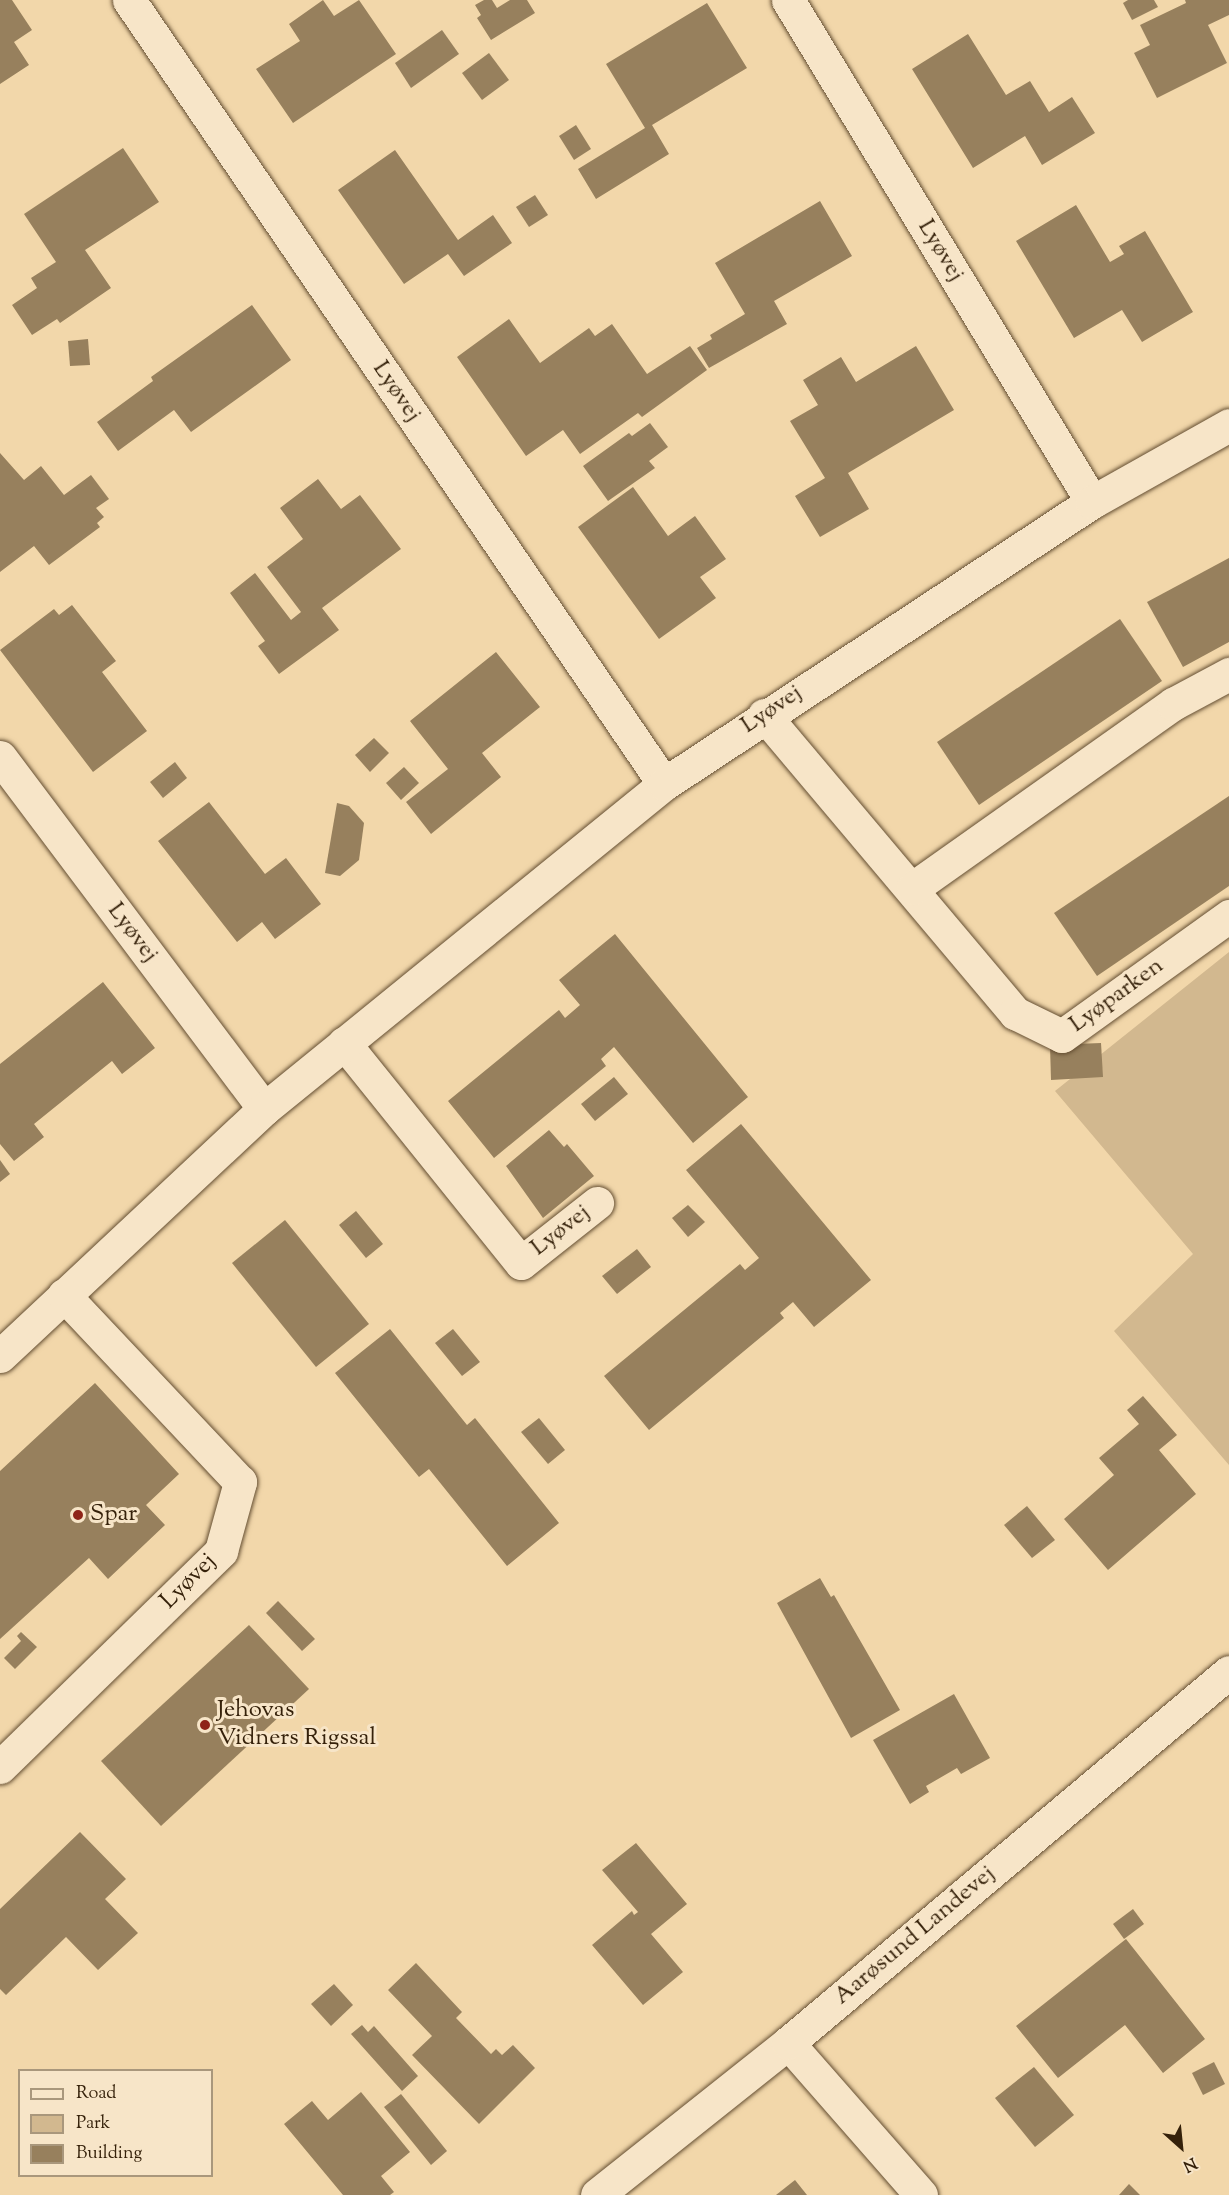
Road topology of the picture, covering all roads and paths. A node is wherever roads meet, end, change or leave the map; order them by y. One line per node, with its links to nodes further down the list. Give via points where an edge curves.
1 (129, 0): 8 (street, Lyøvej)
2 (788, 0): 4 (street, Lyøvej)
3 (1229, 425): 4 (street, Lyøvej)
4 (1092, 501): 6 (street, Lyøvej)
5 (1229, 674): 9 (street, via 1173,704)
6 (764, 715): 8 (street, Lyøvej); 9 (street, Lyøparken)
7 (0, 757): 12 (street, Lyøvej)
8 (664, 784): 11 (street, Lyøvej)
9 (913, 888): 10 (street, Lyøparken, via 1015,1013 1062,1036)
10 (1229, 916)
11 (344, 1043): 12 (street, Lyøvej); 13 (street, Lyøvej, via 521,1263)
12 (264, 1109): 14 (street, Lyøvej)
13 (597, 1203)
14 (64, 1295): 15 (street, Lyøvej); 17 (street, Lyøvej, via 240,1482 221,1551)
15 (0, 1356)
16 (1229, 1672): 18 (street, Aarøsund Landevej)
17 (0, 1767)
18 (788, 2043): 19 (street, Aarøsund Landevej); 20 (street)
19 (597, 2195)
20 (921, 2195)

